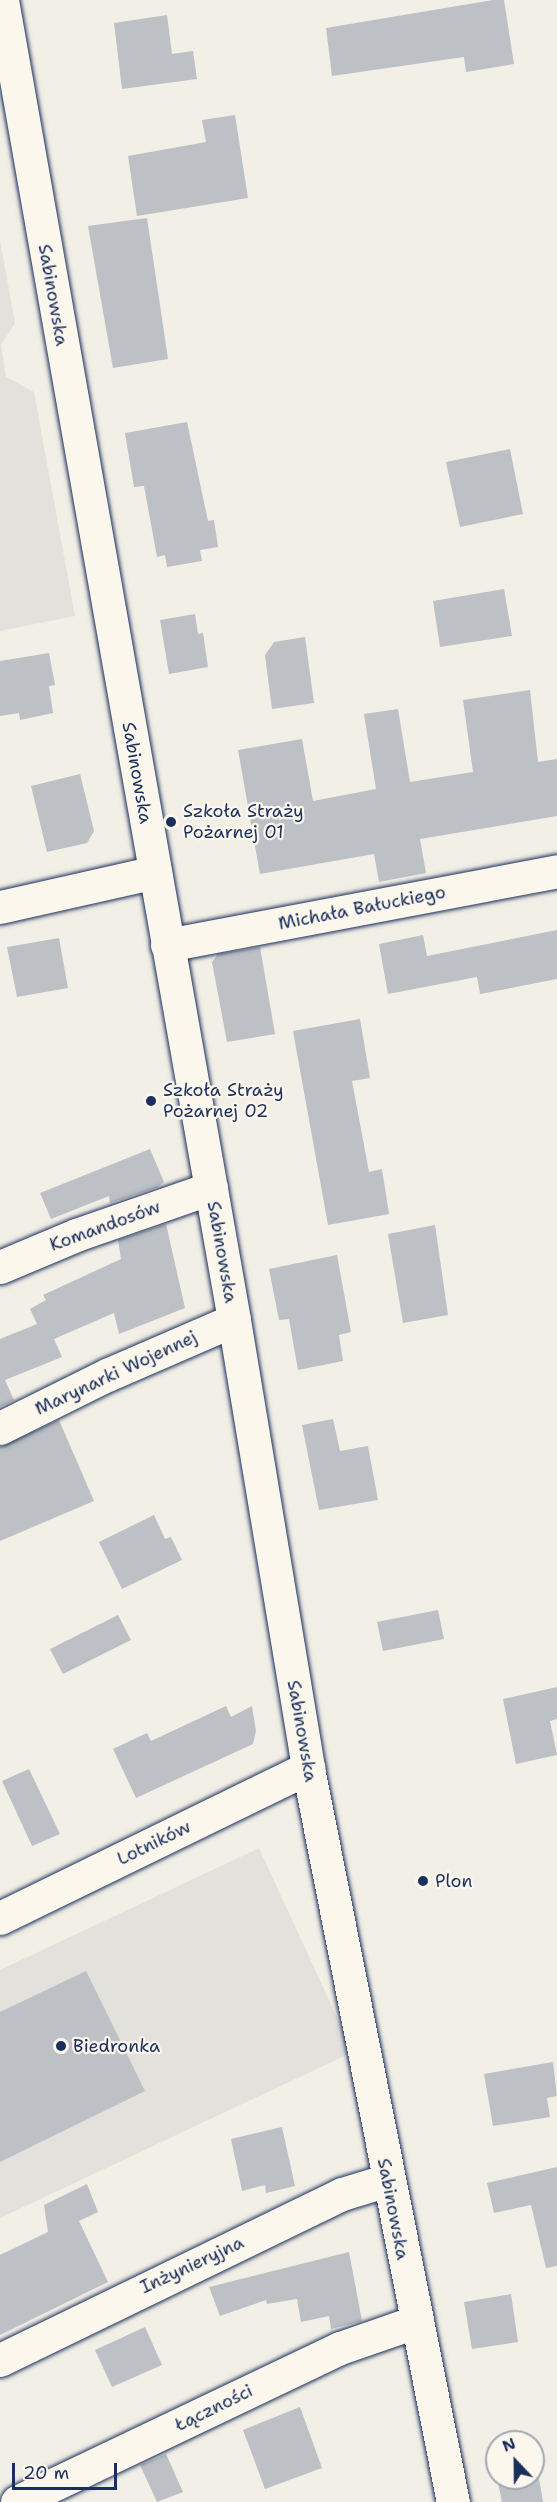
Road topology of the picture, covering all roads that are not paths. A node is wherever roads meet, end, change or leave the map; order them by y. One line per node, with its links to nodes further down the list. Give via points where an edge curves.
1 (2, 0): 3 (street, Sabinowska)
2 (557, 871): 5 (street, Michała Bałuckiego)
3 (155, 872): 4 (street); 5 (street, Sabinowska)
4 (0, 907)
5 (167, 945): 6 (street, Sabinowska)
6 (211, 1188): 7 (street, Komandosów, via 76,1234); 8 (street, Sabinowska)
7 (0, 1267)
8 (234, 1320): 9 (street, Marynarki Wojennej, via 107,1375); 10 (street, Sabinowska)
9 (0, 1428)
10 (308, 1768): 11 (street, Lotników); 12 (street, Sabinowska)
11 (0, 1918)
12 (388, 2180): 13 (street, Sabinowska); 14 (street, Inżynieryjna, via 342,2194)
13 (415, 2322): 15 (street, Łączności, via 340,2348); 16 (street, Sabinowska)
14 (0, 2360)
15 (17, 2502)
16 (453, 2502)

